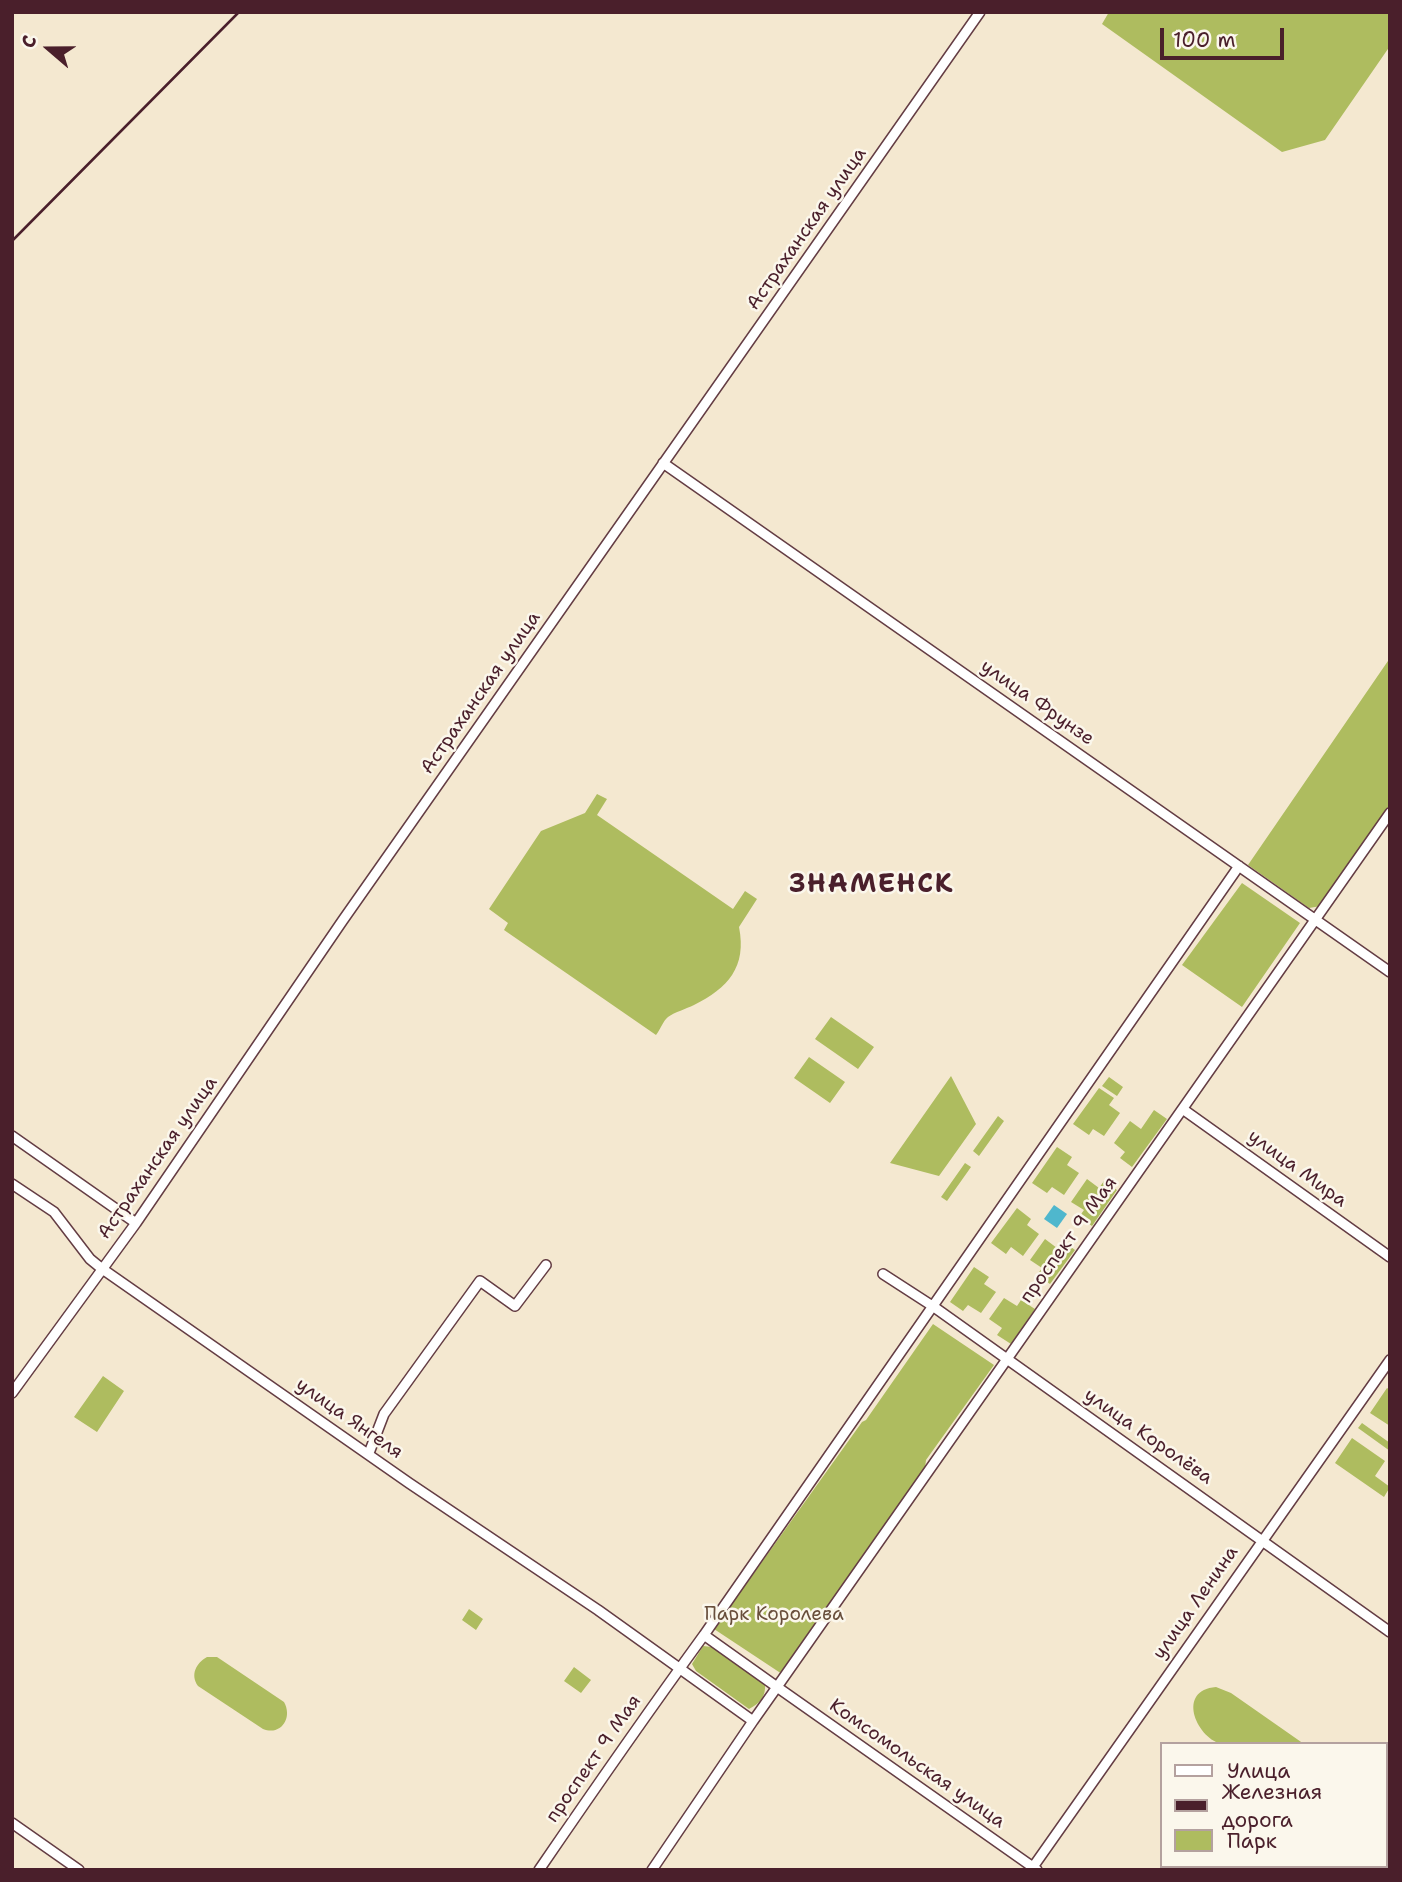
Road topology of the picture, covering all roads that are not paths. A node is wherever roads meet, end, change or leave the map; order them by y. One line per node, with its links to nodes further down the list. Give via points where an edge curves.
1 (980, 12): 2 (street, Астраханская улица)
2 (663, 463): 4 (street, улица Фрунзе); 10 (street, Астраханская улица)
3 (1390, 813): 5 (street, проспект 9 Мая)
4 (1239, 866): 5 (street, улица Фрунзе); 15 (street)
5 (1314, 919): 6 (street, улица Фрунзе); 7 (street, проспект 9 Мая)
6 (1390, 972)
7 (1184, 1110): 11 (street, улица Мира); 16 (street, проспект 9 Мая)
8 (12, 1136): 10 (street)
9 (12, 1184): 13 (street, улица Янгеля, via 54,1212)
10 (136, 1223): 13 (street, Астраханская улица)
11 (1390, 1257)
12 (545, 1265): 19 (street, via 515,1306 480,1280 391,1403)
13 (101, 1268): 18 (street, Астраханская улица); 19 (street, улица Янгеля)
14 (883, 1274): 15 (street, улица Королёва)
15 (934, 1307): 16 (street, улица Королёва); 22 (street)
16 (1006, 1359): 20 (street, улица Королёва); 24 (street, проспект 9 Мая)
17 (1390, 1360): 20 (street, улица Ленина)
18 (12, 1394)
19 (369, 1453): 23 (street, улица Янгеля)
20 (1262, 1540): 21 (street, улица Королёва); 27 (street, улица Ленина)
21 (1390, 1632)
22 (704, 1635): 23 (street, проспект 9 Мая); 24 (street, Комсомольская улица)
23 (680, 1669): 25 (street, улица Янгеля); 29 (street, проспект 9 Мая)
24 (777, 1687): 25 (street, проспект 9 Мая); 27 (street, Комсомольская улица)
25 (753, 1721): 30 (street)
26 (12, 1823): 28 (street)
27 (1035, 1868)
28 (79, 1870)
29 (539, 1870)
30 (652, 1870)

